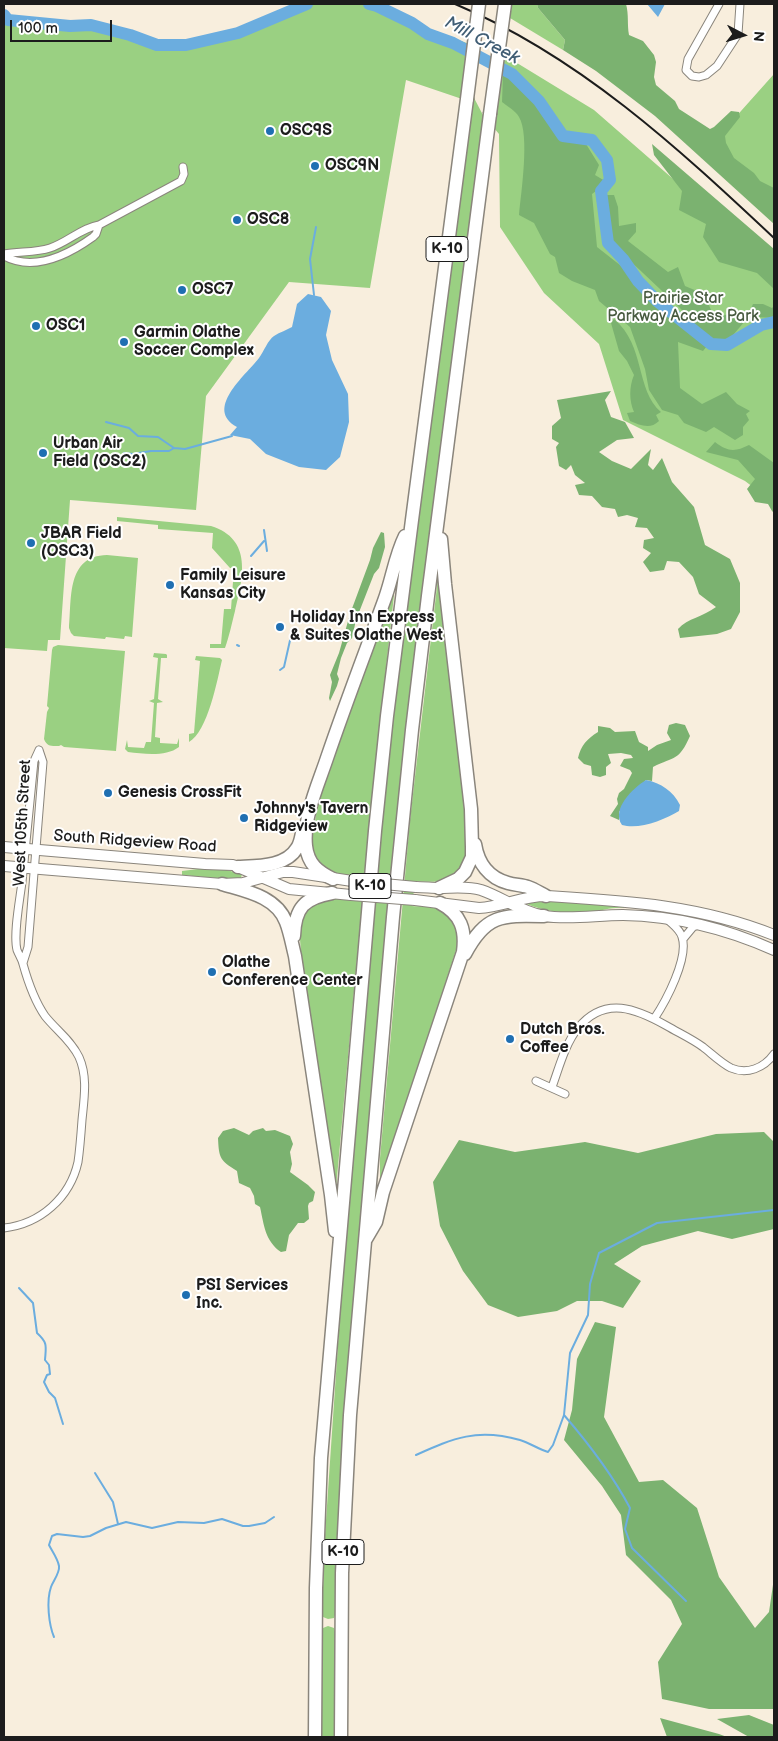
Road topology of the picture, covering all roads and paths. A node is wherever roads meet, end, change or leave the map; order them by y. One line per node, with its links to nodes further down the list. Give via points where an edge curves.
1 (479, 4): 9 (highway, K-10, bridge)
2 (504, 4): 8 (highway, K-10, bridge)
3 (719, 4): 4 (street, via 688,59 686,70 692,76 706,75 717,66 738,34)
4 (740, 4)
5 (183, 168): 6 (street, via 181,181)
6 (99, 225): 7 (street, via 46,249); 7 (street, via 94,237 53,258 26,263 14,262)
7 (4, 255)
8 (440, 509): 10 (highway, via 445,584); 44 (highway, K-10, via 403,816)
9 (412, 520): 11 (highway, via 347,698); 45 (highway, K-10, via 375,831)
10 (471, 809): 22 (highway, via 469,864 458,879); 24 (highway, via 478,858 484,868 507,883 528,887)
11 (306, 824): 17 (highway, via 297,849 287,858 277,863); 20 (highway, via 310,862 318,872)
12 (4, 847): 13 (main road, South Ridgeview Road)
13 (25, 849): 14 (main road, South Ridgeview Road); 14 (street, West 105th Street, via 34,761 39,750 43,762); 16 (street, West 105th Street)
14 (36, 850): 17 (main road, South Ridgeview Road); 18 (street, West 105th Street)
15 (4, 866): 16 (main road, South Ridgeview Road)
16 (23, 867): 18 (main road, South Ridgeview Road); 36 (street, West 105th Street, via 17,930 17,949)
17 (238, 867): 19 (main road, South Ridgeview Road)
18 (35, 868): 21 (main road, South Ridgeview Road); 36 (street, West 105th Street, via 28,947)
19 (261, 877): 20 (main road, South Ridgeview Road, via 293,872); 21 (main road, South Ridgeview Road, via 242,883); 23 (main road, South Ridgeview Road, via 289,889)
20 (333, 879): 22 (main road, South Ridgeview Road, bridge)
21 (222, 884): 35 (highway, via 260,896 277,907 286,920)
22 (439, 888): 25 (main road, South Ridgeview Road, via 470,888)
23 (332, 893): 26 (main road, South Ridgeview Road, bridge); 35 (highway, via 313,897 298,911 294,921)
24 (546, 896): 25 (main road, South Ridgeview Road, via 528,896); 27 (main road, South Ridgeview Road)
25 (508, 902): 26 (main road, South Ridgeview Road, via 487,908); 28 (main road, South Ridgeview Road)
26 (440, 903): 37 (highway, via 454,913 464,933)
27 (693, 910): 30 (main road); 32 (main road, South Ridgeview Road, via 733,920)
28 (544, 916): 29 (main road, South Ridgeview Road, via 626,915); 37 (highway, via 513,915 492,921 473,940)
29 (667, 919): 30 (main road, South Ridgeview Road); 33 (street)
30 (681, 922): 31 (main road, South Ridgeview Road)
31 (698, 925): 33 (street); 34 (main road, South Ridgeview Road)
32 (774, 936)
33 (683, 939): 38 (street, via 676,977)
34 (774, 950)
35 (295, 956): 45 (highway)
36 (23, 962): 43 (street, West 105th Street, via 29,987 44,1014 75,1050 85,1079 78,1155 74,1174 62,1197 40,1216)
37 (459, 968): 44 (highway, via 386,1183 376,1222)
38 (654, 1019): 39 (street, via 731,1068 756,1069); 41 (street, via 635,1010 618,1008 601,1011 586,1020 572,1037)
39 (774, 1054)
40 (536, 1081): 41 (street)
41 (552, 1087): 42 (street)
42 (565, 1094)
43 (4, 1228)
44 (365, 1241): 47 (highway, K-10, via 344,1516)
45 (338, 1254): 46 (highway, K-10, via 319,1500)
46 (315, 1737)
47 (342, 1737)

